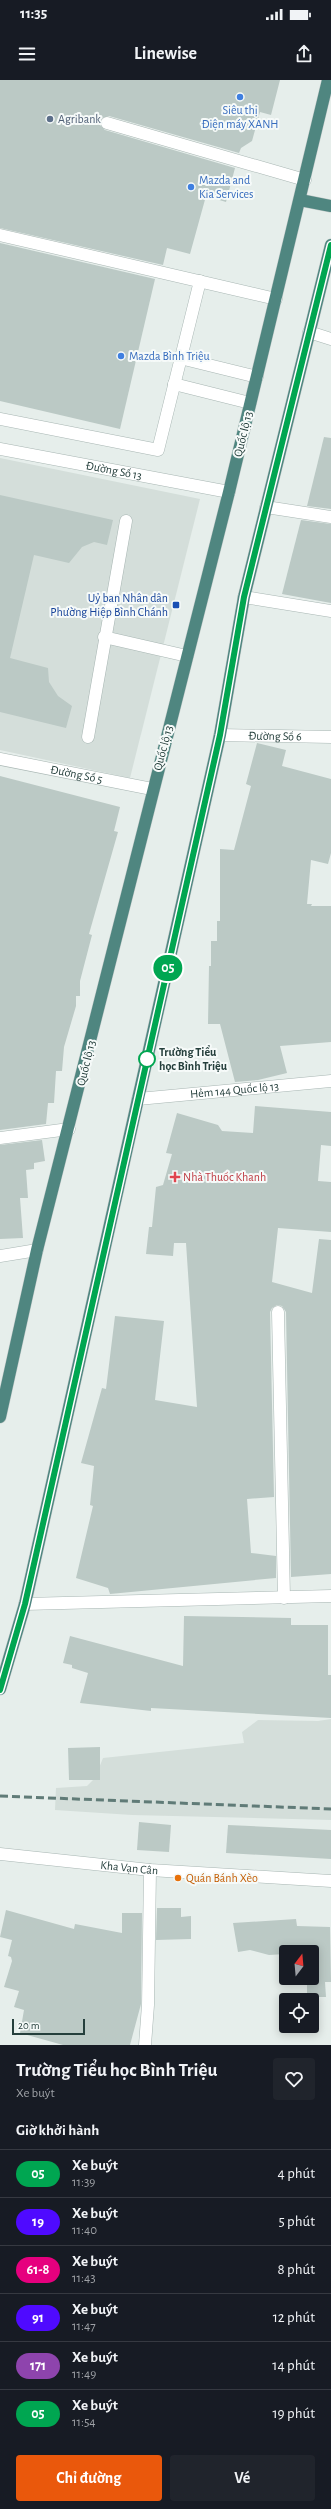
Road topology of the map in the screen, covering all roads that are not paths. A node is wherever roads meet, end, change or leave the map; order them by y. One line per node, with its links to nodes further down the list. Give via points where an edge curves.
1 (328, 80): 3 (highway, Quốc lộ 13)
2 (107, 123): 3 (street)
3 (305, 180): 4 (highway, Quốc lộ 13)
4 (300, 200): 5 (highway); 9 (highway, Quốc lộ 13)
5 (331, 206)
6 (0, 235): 8 (street)
7 (331, 245): 10 (highway)
8 (200, 281): 9 (street); 12 (street)
9 (276, 299): 13 (highway, Quốc lộ 13)
10 (309, 332): 11 (street); 19 (highway)
11 (331, 339)
12 (180, 358): 13 (street); 14 (street)
13 (257, 378): 15 (highway, Quốc lộ 13)
14 (174, 384): 15 (street); 16 (street, via 158,450)
15 (250, 403): 18 (highway, Quốc lộ 13)
16 (0, 419)
17 (0, 449): 18 (street, Đường Số 13)
18 (229, 492): 25 (highway, Quốc lộ 13)
19 (266, 507): 20 (street); 22 (highway)
20 (331, 517)
21 (126, 522): 24 (street)
22 (244, 597): 23 (street); 26 (highway)
23 (331, 611)
24 (104, 637): 25 (street); 27 (street)
25 (187, 656): 30 (highway, Quốc lộ 13)
26 (220, 735): 28 (street, Đường Số 6); 32 (highway)
27 (88, 736)
28 (331, 737)
29 (0, 759): 30 (street, Đường Số 5)
30 (152, 789): 33 (highway, Quốc lộ 13)
31 (331, 1081): 32 (street, Hẻm 144 Quốc lộ 13)
32 (138, 1099): 41 (highway)
33 (69, 1129): 34 (street); 35 (highway, Quốc lộ 13)
34 (0, 1138)
35 (37, 1250): 36 (street); 38 (highway, Quốc lộ 13)
36 (0, 1256)
37 (278, 1312): 40 (street)
38 (0, 1417)
39 (331, 1596): 40 (street)
40 (284, 1598): 41 (street)
41 (25, 1604): 42 (highway)
42 (0, 1690)
43 (0, 1854): 44 (street, Kha Vạn Cân)
44 (150, 1870): 45 (street, Kha Vạn Cân); 46 (street)
45 (331, 1881)
46 (145, 2045)

